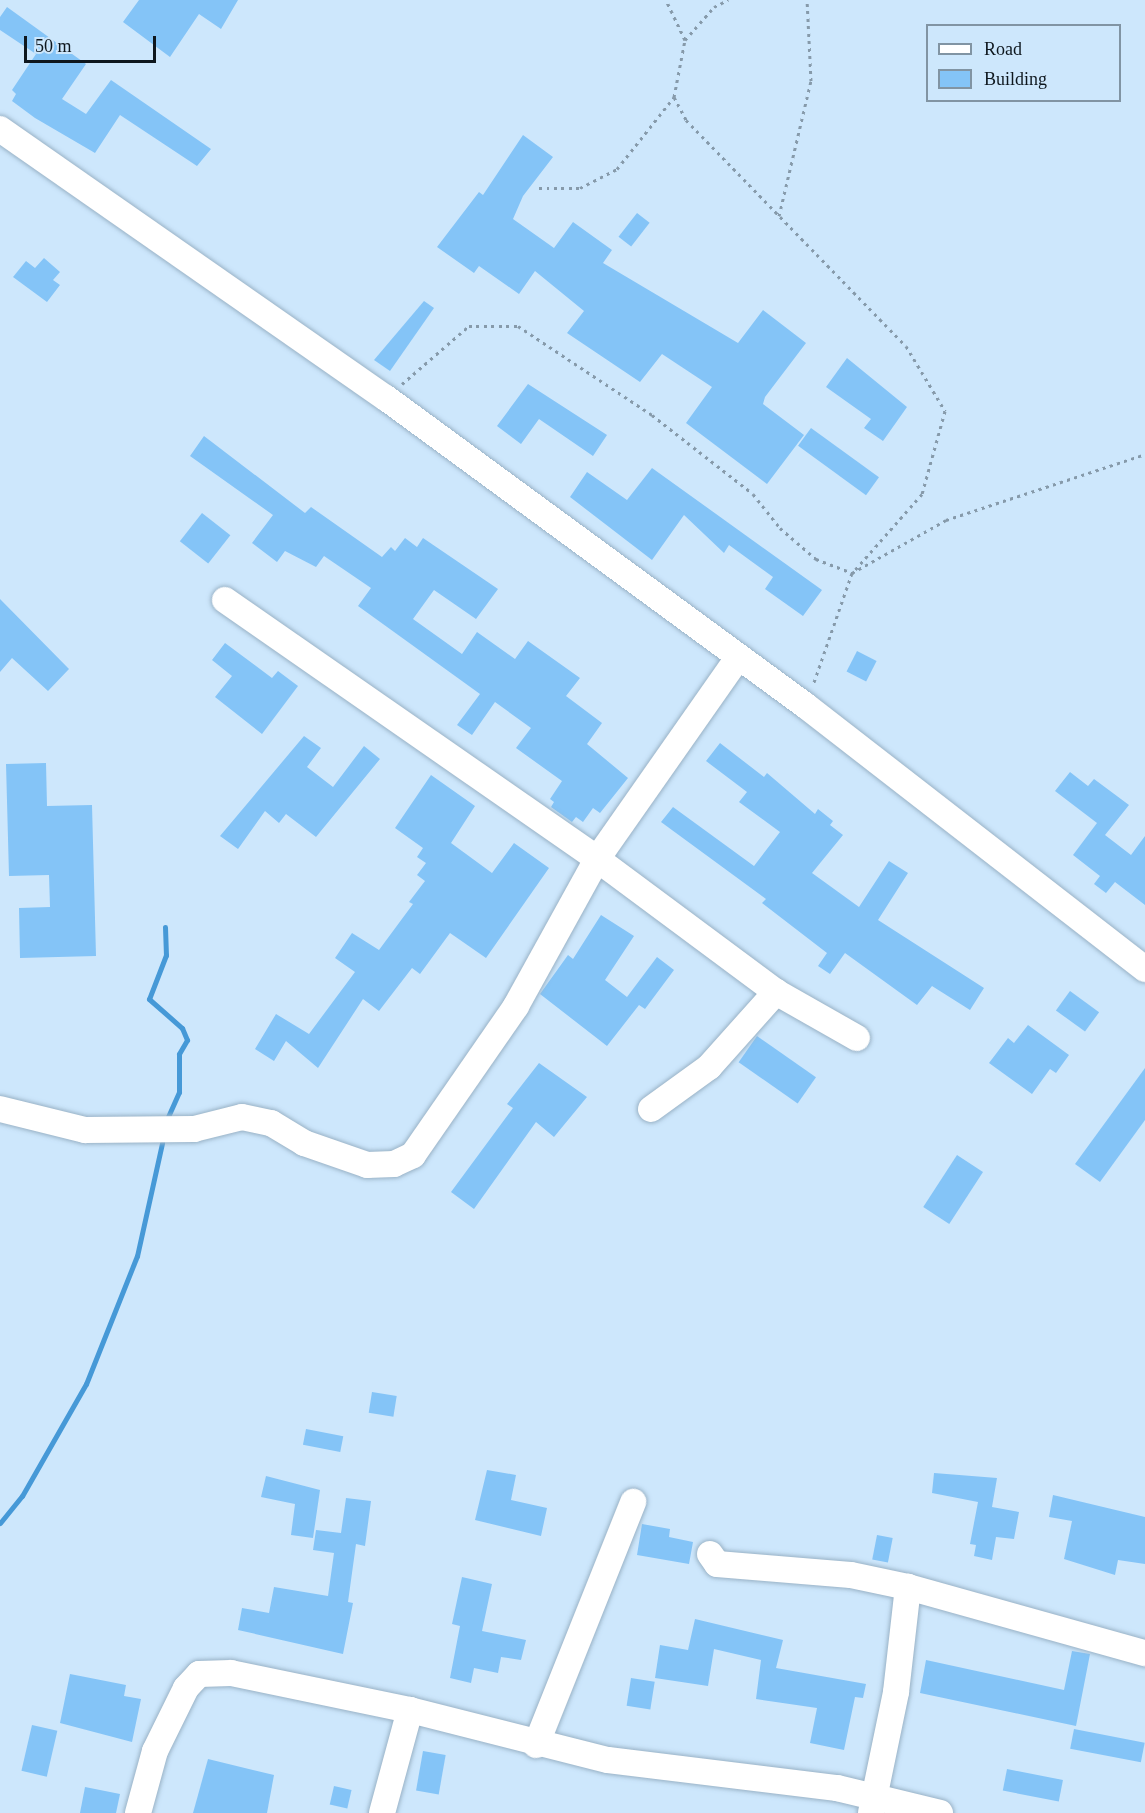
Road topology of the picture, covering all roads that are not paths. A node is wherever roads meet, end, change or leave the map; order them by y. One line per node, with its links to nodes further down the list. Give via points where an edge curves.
1 (0, 129): 3 (street, via 386,398)
2 (225, 600): 4 (street)
3 (738, 658): 4 (street); 5 (street, via 806,706)
4 (597, 860): 6 (street); 9 (street, via 496,1039 412,1155 394,1164 368,1165 304,1143 271,1123 242,1117 194,1129 85,1130)
5 (1145, 969)
6 (776, 992): 7 (street); 8 (street, via 709,1066)
7 (857, 1038)
8 (651, 1108)
9 (0, 1109)
10 (633, 1502): 15 (street)
11 (710, 1554): 12 (street, via 717,1564 851,1575)
12 (908, 1587): 13 (street); 16 (street, via 896,1692)
13 (1145, 1653)
14 (410, 1710): 15 (street); 17 (street, via 231,1673 199,1674 186,1688 155,1751); 18 (street)
15 (536, 1745): 16 (street, via 620,1761 837,1788)
16 (873, 1806): 19 (street)
17 (138, 1813)
18 (382, 1813)
19 (940, 1813)

